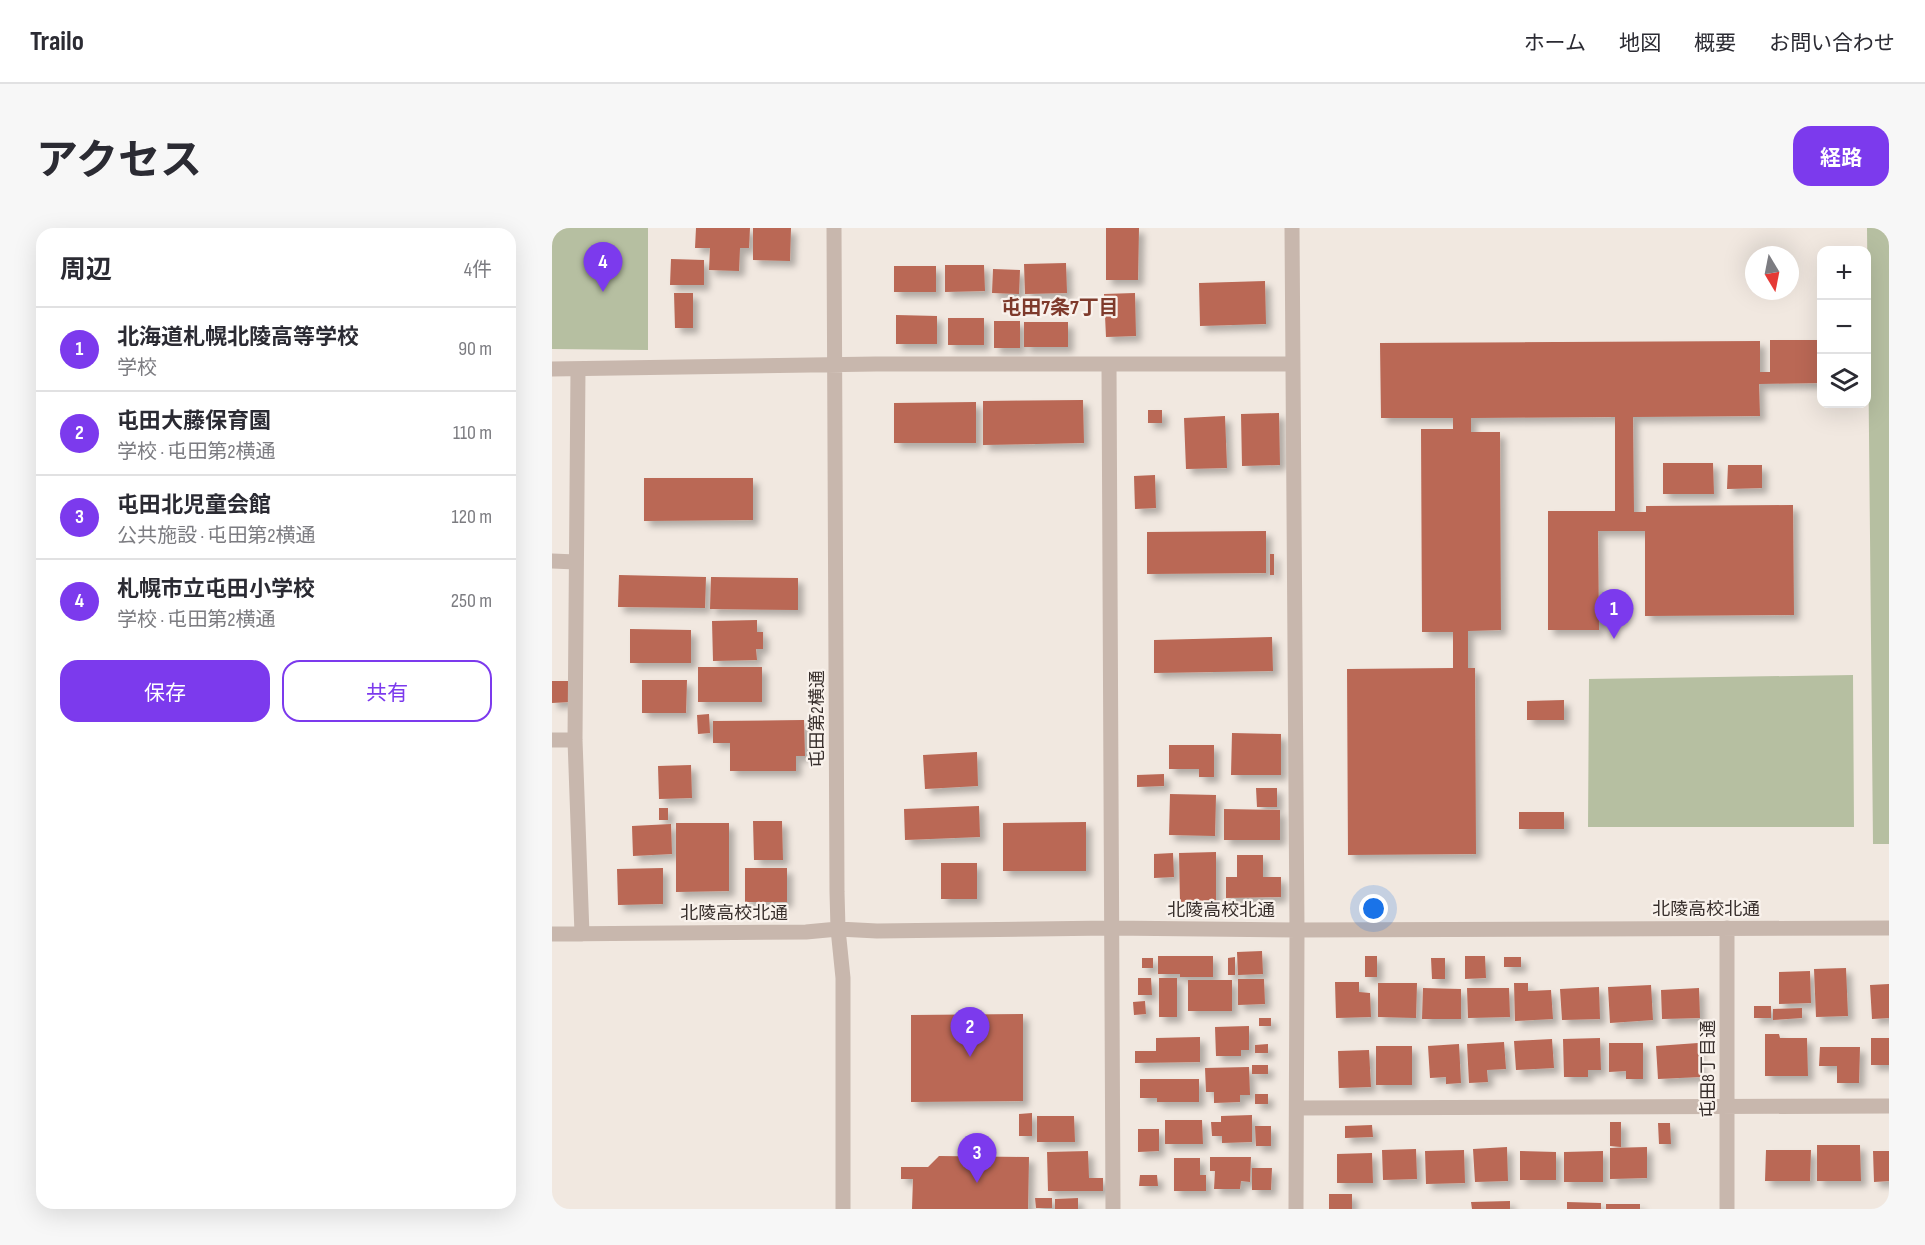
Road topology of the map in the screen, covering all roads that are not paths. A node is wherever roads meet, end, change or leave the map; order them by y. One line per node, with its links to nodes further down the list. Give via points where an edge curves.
1 (834, 228): 4 (street, 屯田第2横通)
2 (1292, 228): 3 (street)
3 (1292, 364): 5 (street); 16 (street)
4 (835, 365): 5 (street); 7 (street); 15 (street, 屯田第2横通)
5 (1109, 365): 12 (street)
6 (552, 369): 7 (street)
7 (578, 369): 9 (street)
8 (552, 561): 9 (street)
9 (576, 562): 11 (street)
10 (552, 740): 11 (street)
11 (575, 740): 18 (street)
12 (1110, 928): 15 (street, 北陵高校北通); 16 (street, 北陵高校北通); 23 (street)
13 (1727, 928): 14 (street, 北陵高校北通); 16 (street, 北陵高校北通); 19 (street, 屯田8丁目通)
14 (1889, 928)
15 (838, 929): 18 (street, 北陵高校北通); 22 (street, 屯田第2横通, via 843,978)
16 (1298, 930): 21 (street)
17 (552, 934): 18 (street, 北陵高校北通)
18 (582, 934)
19 (1727, 1106): 20 (street); 21 (street); 25 (street, 屯田8丁目通)
20 (1889, 1106)
21 (1297, 1108): 24 (street)
22 (843, 1209)
23 (1113, 1209)
24 (1296, 1209)
25 (1727, 1209)

